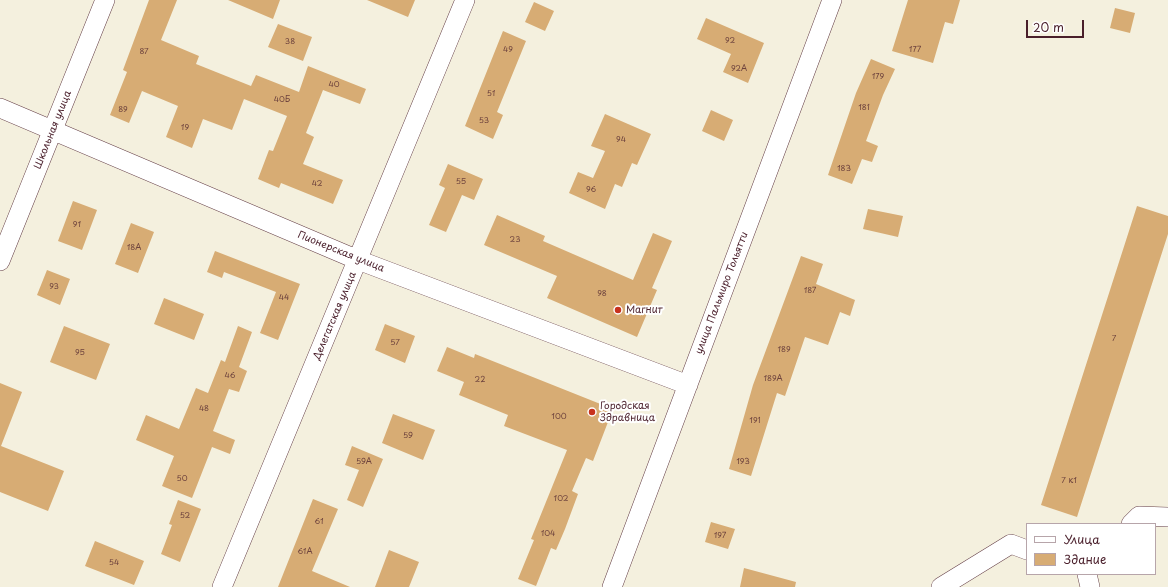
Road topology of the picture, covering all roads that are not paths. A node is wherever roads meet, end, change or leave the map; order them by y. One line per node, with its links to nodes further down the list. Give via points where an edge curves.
1 (105, 0): 5 (street, Школьная улица)
2 (465, 0): 6 (street, Делегатская улица)
3 (832, 0): 8 (street, улица Пальмиро Тольятти)
4 (0, 108): 5 (street, Пионерская улица)
5 (53, 130): 6 (street, Пионерская улица); 7 (street, Школьная улица)
6 (358, 260): 8 (street, Пионерская улица); 13 (street, Делегатская улица)
7 (0, 261)
8 (688, 384): 14 (street, улица Пальмиро Тольятти)
9 (1168, 517): 10 (street, via 1139,516)
10 (1132, 523)
11 (1026, 550): 15 (street, via 1011,544)
12 (1087, 575): 16 (street)
13 (222, 587)
14 (612, 587)
15 (941, 587)
16 (1090, 587)

